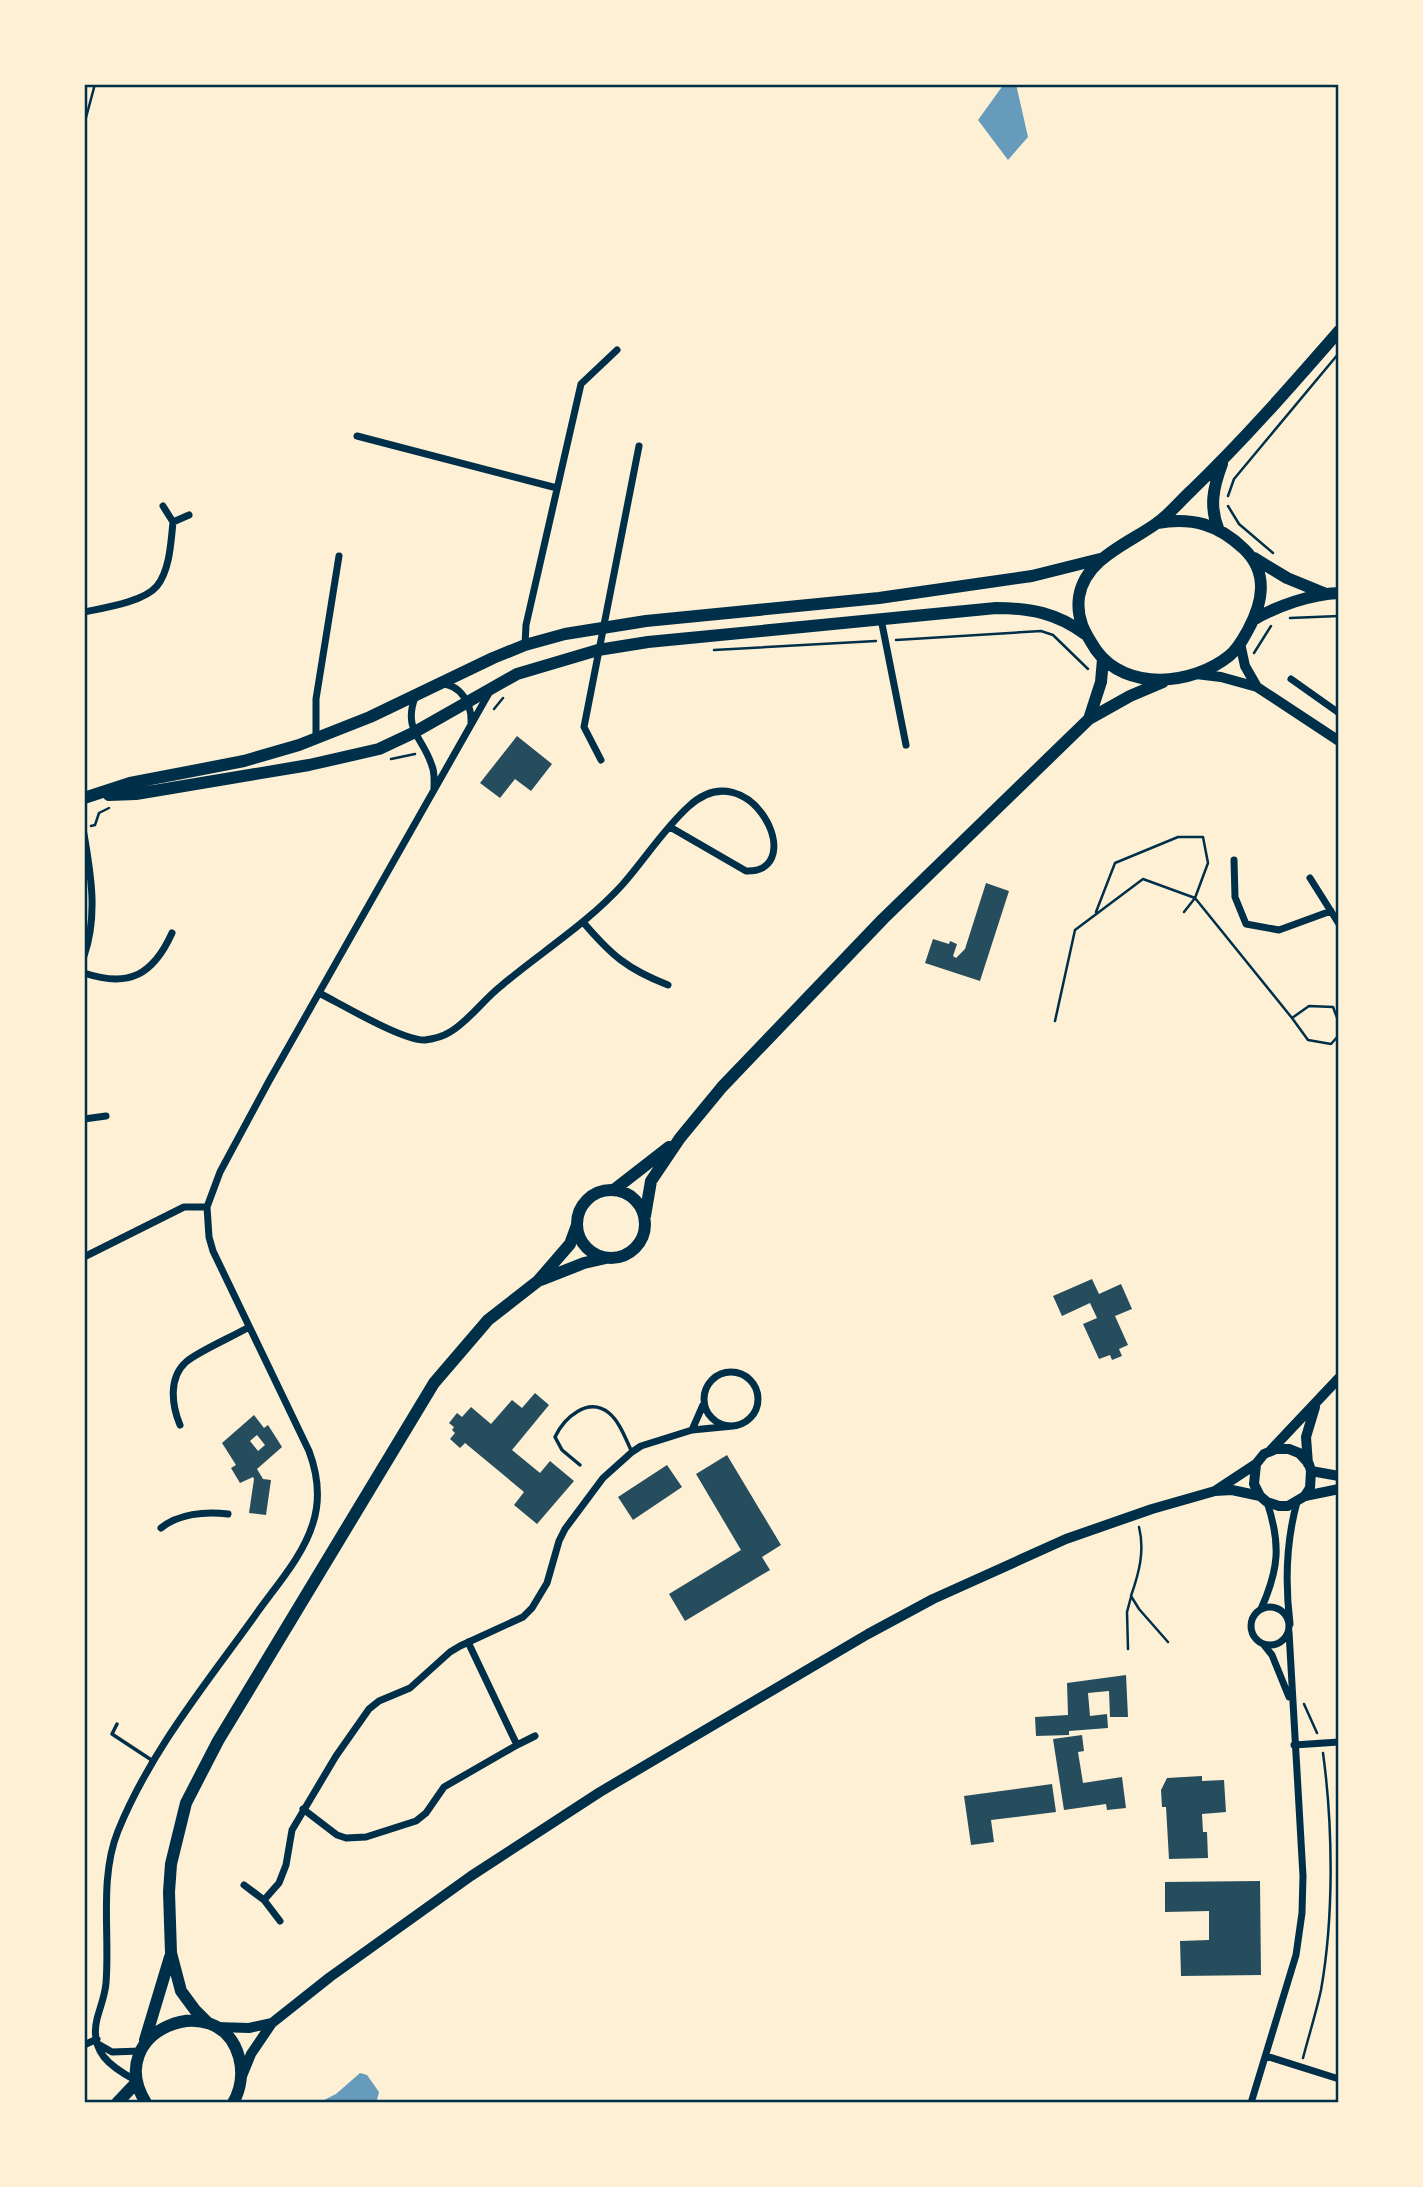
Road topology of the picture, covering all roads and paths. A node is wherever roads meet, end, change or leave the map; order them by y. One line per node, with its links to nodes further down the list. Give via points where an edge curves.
1 (95, 84): 2 (path)
2 (84, 125)
3 (1337, 338): 8 (highway)
4 (617, 350): 9 (street, via 581,384)
5 (1339, 353): 16 (path, via 1234,479 1226,500 1239,524)
6 (357, 436): 9 (street)
7 (639, 446): 26 (street)
8 (1223, 461): 13 (highway); 14 (highway, via 1212,498)
9 (557, 488): 29 (street)
10 (163, 506): 12 (street)
11 (189, 515): 12 (street)
12 (173, 522): 20 (street, via 166,564 156,587 137,598)
13 (1157, 523): 14 (highway, via 1192,520); 17 (highway)
14 (1219, 531): 18 (highway)
15 (339, 556): 45 (street, via 316,699)
16 (1277, 556)
17 (1104, 558): 26 (highway, via 1032,576 879,598); 27 (highway, via 1091,570 1080,593 1078,608)
18 (1253, 558): 19 (highway, via 1287,578); 23 (highway, via 1262,583 1262,598)
19 (1333, 594): 23 (highway)
20 (84, 612)
21 (1339, 616): 24 (path)
22 (881, 619): 27 (highway, via 1013,608 1051,614); 30 (highway); 47 (street)
23 (1253, 620): 28 (highway)
24 (1283, 620)
25 (1275, 623): 31 (path)
26 (602, 628): 29 (highway); 30 (street)
27 (1085, 634): 32 (highway)
28 (1240, 643): 33 (highway, via 1219,664); 37 (street, via 1245,666)
29 (525, 645): 36 (highway)
30 (598, 650): 38 (highway, via 517,674); 48 (street, via 584,727)
31 (1254, 652)
32 (1103, 659): 34 (highway, via 1135,677); 42 (highway)
33 (1196, 674): 34 (highway); 37 (street)
34 (1173, 678): 42 (highway)
35 (1291, 679): 41 (street)
36 (440, 684): 39 (highway); 40 (street, via 454,687)
37 (1257, 687): 46 (street)
38 (492, 689): 40 (highway); 43 (street)
39 (415, 697): 44 (street, via 410,712); 45 (highway)
40 (467, 703): 43 (street); 44 (highway)
41 (1339, 713)
42 (1089, 719): 72 (highway, via 883,919 722,1087)
43 (470, 726): 49 (street)
44 (413, 733): 49 (street, via 434,770); 50 (highway, via 379,749 309,765 136,794)
45 (316, 738): 50 (highway, via 244,761 130,783)
46 (1339, 741)
47 (906, 744)
48 (601, 760)
49 (434, 790): 65 (street)
50 (89, 797)
51 (670, 827): 51 (street, via 702,796 736,793 764,818 773,832 774,849 760,869 746,871); 59 (street, via 621,886)
52 (84, 834): 62 (street, via 93,906)
53 (1234, 860): 56 (street, via 1235,897 1246,923 1279,930)
54 (1310, 878): 56 (street)
55 (1195, 898): 57 (path); 58 (path, via 1143,879); 58 (path, via 1208,863 1203,837 1178,837 1115,863); 66 (path)
56 (1331, 911): 60 (street)
57 (1184, 912)
58 (1096, 914): 67 (path, via 1075,930)
59 (583, 922): 64 (street, via 610,953 639,974); 65 (street, via 450,1032 436,1038 421,1040 401,1034)
60 (1339, 924)
61 (172, 933): 63 (street, via 159,959 142,972 110,979)
62 (84, 956)
63 (84, 972)
64 (668, 985)
65 (319, 993): 74 (street, via 220,1172)
66 (1293, 1018): 68 (path, via 1308,1006 1334,1007); 69 (path, via 1308,1040 1331,1044)
67 (1055, 1021)
68 (1339, 1023)
69 (1339, 1035)
70 (106, 1116): 71 (street)
71 (84, 1119)
72 (680, 1138): 73 (highway); 75 (highway, via 650,1181)
73 (615, 1189): 75 (highway, via 632,1196); 76 (highway, via 590,1196 578,1213)
74 (207, 1208): 77 (street, via 184,1207); 80 (street, via 213,1251)
75 (645, 1216): 78 (highway, via 646,1228 638,1246 628,1254)
76 (577, 1225): 78 (highway, via 588,1250); 79 (highway, via 564,1252)
77 (84, 1256)
78 (606, 1258): 79 (highway)
79 (538, 1282): 120 (highway, via 488,1320 434,1384 218,1741 186,1803 177,1834 169,1892)
80 (249, 1327): 84 (street, via 185,1363 173,1393); 115 (street, via 316,1471 313,1525 298,1554)
81 (1339, 1378): 83 (main road)
82 (704, 1404): 85 (street, via 717,1422); 85 (street, via 707,1385 720,1374 732,1371 750,1379 757,1392 755,1411 744,1423); 86 (street)
83 (1315, 1405): 87 (main road); 91 (main road, via 1306,1437)
84 (180, 1425)
85 (733, 1426): 86 (street)
86 (692, 1430): 88 (street)
87 (1271, 1450): 89 (main road); 91 (main road, via 1299,1453)
88 (632, 1452): 90 (lane, via 611,1414 591,1407 581,1409 555,1437); 104 (street, via 603,1478 565,1529 547,1583 532,1608 509,1625)
89 (1256, 1464): 94 (main road); 95 (main road, via 1254,1484)
90 (580, 1465)
91 (1310, 1468): 92 (street); 96 (main road, via 1310,1488)
92 (1339, 1476)
93 (1339, 1489): 96 (street)
94 (1215, 1491): 95 (main road, via 1232,1490); 98 (main road)
95 (1264, 1499): 96 (main road, via 1279,1506); 101 (street, via 1274,1524 1277,1553 1272,1584)
96 (1301, 1499): 102 (street, via 1291,1523)
97 (228, 1514): 99 (street, via 173,1518)
98 (1135, 1515): 100 (path, via 1142,1541); 121 (main road, via 1066,1539 868,1634 541,1829)
99 (161, 1528)
100 (1132, 1596): 103 (path); 106 (path, via 1127,1612)
101 (1261, 1609): 102 (street, via 1276,1607 1288,1616); 105 (street, via 1251,1626 1256,1640)
102 (1289, 1628): 105 (street, via 1286,1638 1276,1645); 108 (street)
103 (1168, 1642)
104 (468, 1643): 113 (street); 116 (street, via 450,1652 410,1688 369,1709)
105 (1264, 1645): 108 (street)
106 (1128, 1649)
107 (1301, 1698): 112 (path)
108 (1292, 1704): 114 (street)
109 (117, 1724): 115 (lane, via 112,1734)
110 (535, 1736): 113 (street)
111 (1339, 1742): 112 (street)
112 (1322, 1744): 114 (street); 127 (path, via 1330,1839 1329,1908 1321,1989)
113 (517, 1745): 116 (street, via 444,1787 416,1821 366,1837 337,1835)
114 (1294, 1745): 126 (street, via 1302,1913 1290,1980)
115 (153, 1761): 123 (street, via 133,1796 110,1860 106,1986 96,2022)
116 (303, 1809): 118 (street, via 292,1830 279,1882)
117 (244, 1885): 118 (street)
118 (264, 1899): 119 (street)
119 (280, 1921)
120 (171, 1953): 122 (highway, via 181,1991); 125 (highway)
121 (272, 2023): 122 (main road, via 248,2028); 128 (main road)
122 (212, 2025): 125 (highway, via 192,2020 172,2023); 128 (highway, via 225,2033 238,2052)
123 (97, 2041): 124 (street); 125 (street, via 112,2052); 130 (street, via 107,2063)
124 (84, 2045)
125 (142, 2048): 130 (highway)
126 (1266, 2056): 127 (street); 134 (street)
127 (1301, 2068): 129 (street)
128 (241, 2078): 133 (highway)
129 (1339, 2079)
130 (136, 2081): 131 (highway); 132 (highway)
131 (117, 2103)
132 (146, 2103)
133 (233, 2103)
134 (1251, 2103)

